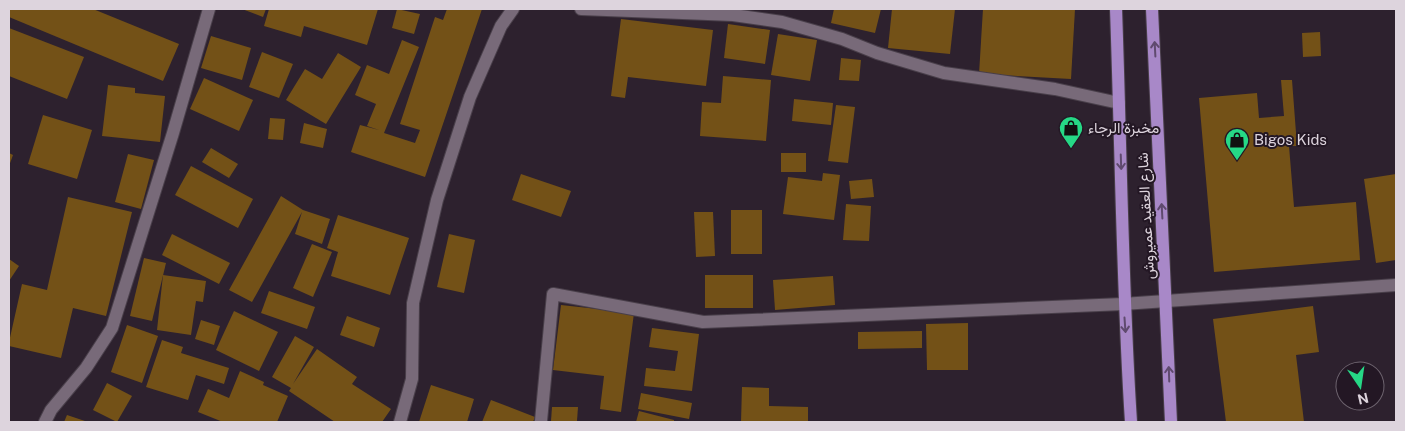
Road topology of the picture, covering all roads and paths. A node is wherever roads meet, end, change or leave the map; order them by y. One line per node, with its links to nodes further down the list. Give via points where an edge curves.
1 (209, 9): 11 (street, via 112,328)
2 (513, 9): 12 (street, via 501,26 470,97 438,200 414,303 412,379)
3 (581, 9): 6 (street, via 732,15 782,22 944,73 1055,89)
4 (1116, 9): 6 (main road, شارع العقيد عميروش)
5 (1152, 9): 8 (main road, شارع العقيد عميروش, one-way to 5)
6 (1119, 103): 9 (main road, شارع العقيد عميروش, one-way to 9)
7 (1396, 285): 8 (street)
8 (1166, 302): 9 (street); 14 (main road, شارع العقيد عميروش, one-way to 8)
9 (1123, 304): 10 (street, via 703,322 553,294); 13 (main road, شارع العقيد عميروش, one-way to 13)
10 (541, 420)
11 (45, 422)
12 (400, 422)
13 (1131, 422)
14 (1171, 422)

